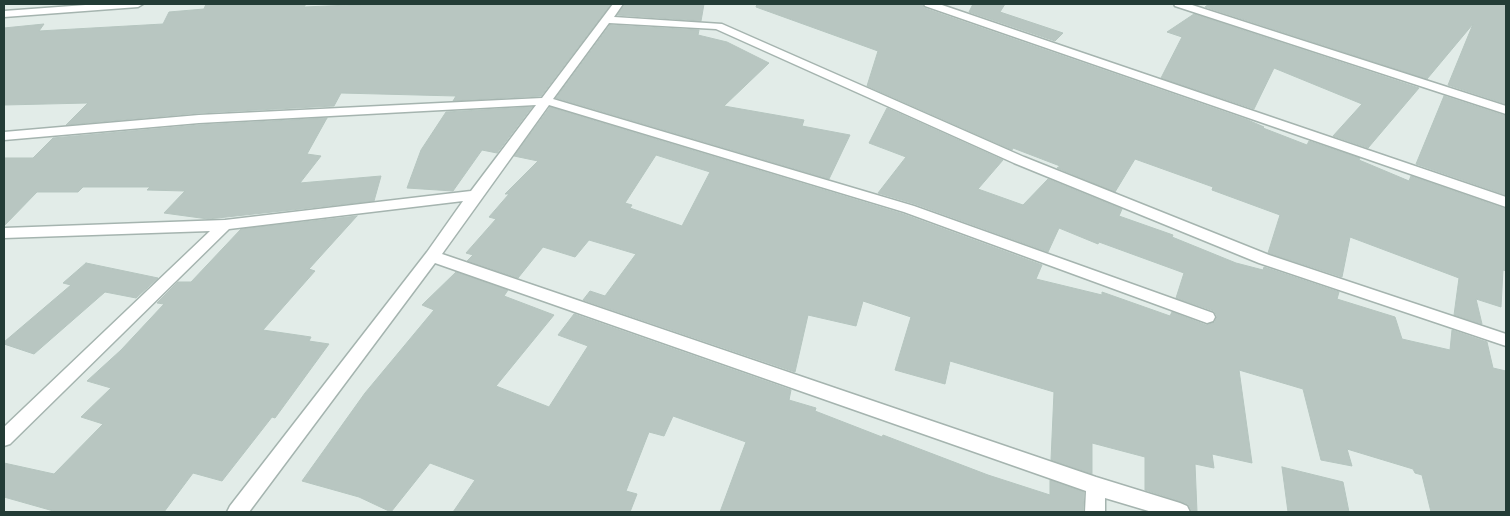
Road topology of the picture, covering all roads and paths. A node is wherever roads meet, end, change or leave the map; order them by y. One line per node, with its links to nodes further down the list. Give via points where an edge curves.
1 (138, 4): 5 (street)
2 (618, 4): 6 (street)
3 (928, 4): 11 (street)
4 (1179, 4): 8 (street)
5 (4, 14)
6 (605, 20): 7 (street); 16 (street, via 718,26 1019,160 1255,256)
7 (547, 101): 9 (street, via 199,119); 10 (street); 15 (street, via 909,209)
8 (1506, 110)
9 (4, 136)
10 (474, 195): 12 (street); 14 (street)
11 (1506, 202)
12 (226, 225): 13 (street); 17 (street)
13 (4, 233)
14 (432, 256): 18 (street); 19 (street)
15 (1207, 317)
16 (1506, 340)
17 (4, 438)
18 (1096, 486): 20 (street); 21 (street)
19 (237, 512)
20 (1095, 512)
21 (1180, 512)

